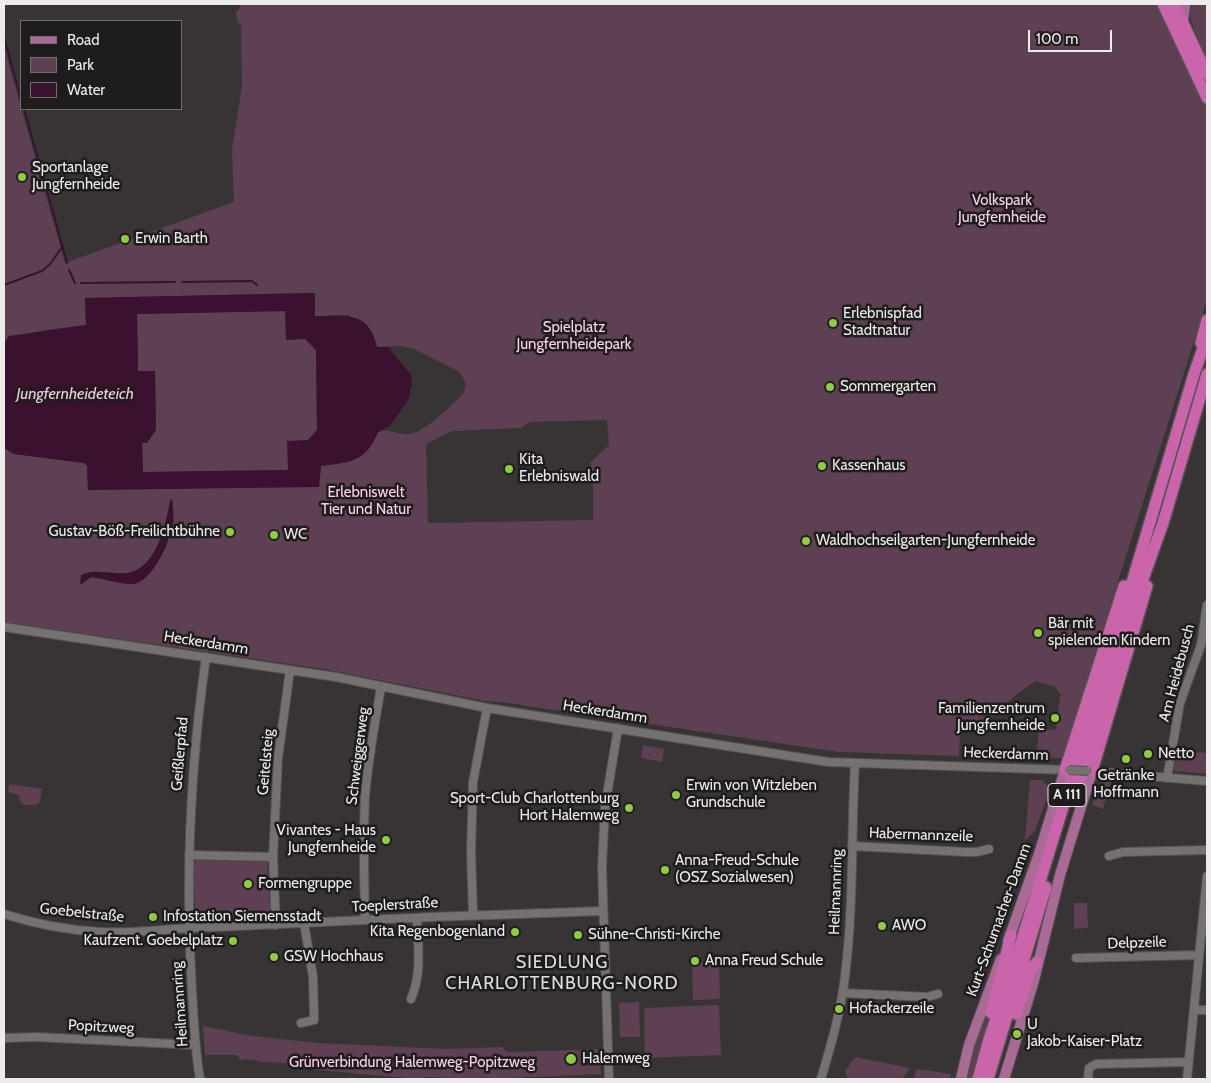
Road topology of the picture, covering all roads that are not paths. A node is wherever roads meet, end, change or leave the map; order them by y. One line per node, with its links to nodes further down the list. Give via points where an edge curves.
1 (1163, 4): 6 (highway)
2 (1174, 4): 4 (highway)
3 (1184, 4): 4 (main road)
4 (1183, 23): 5 (highway)
5 (1207, 70)
6 (1207, 98)
7 (1207, 320): 9 (highway)
8 (1207, 337): 9 (highway, A 111)
9 (1194, 374): 12 (highway, A 111)
10 (1207, 374): 11 (highway, A 111)
11 (1203, 405): 13 (highway, A 111)
12 (1142, 549): 22 (highway, via 1120,594); 54 (highway, A 111)
13 (1147, 567): 23 (highway, via 1149,578 1144,601); 52 (highway, A 111)
14 (1207, 605): 24 (street, Am Heidebusch, via 1201,645 1180,703)
15 (4, 627): 16 (street, Heckerdamm)
16 (206, 657): 17 (street, Heckerdamm); 29 (street, Geißlerpfad, via 197,714)
17 (290, 670): 18 (street, Heckerdamm); 31 (street, Geitelsteig, via 278,758)
18 (381, 687): 19 (street, Heckerdamm); 38 (street, Schweiggerweg, via 369,761 363,838)
19 (487, 708): 20 (street, Heckerdamm); 36 (street, via 474,782)
20 (618, 728): 21 (street, Heckerdamm, via 828,762); 34 (street, via 605,807)
21 (855, 763): 22 (street, Heckerdamm); 26 (street, Heilmannring)
22 (1067, 770): 23 (street, Heckerdamm, bridge); 42 (main road, Kurt-Schumacher-Damm)
23 (1090, 771): 24 (street, Heckerdamm); 45 (main road)
24 (1166, 778): 25 (street, Heckerdamm)
25 (1207, 781)
26 (852, 846): 27 (street, Habermannzeile, via 966,852); 46 (street, Heilmannring, via 849,936)
27 (989, 849)
28 (1207, 850): 30 (street, via 1124,852)
29 (189, 854): 31 (street); 41 (street, Geißlerpfad)
30 (1109, 856)
31 (273, 857): 40 (street, Geitelsteig)
32 (1207, 876): 33 (street)
33 (1206, 903): 43 (street)
34 (603, 911): 36 (street, Toeplerstraße); 58 (street)
35 (4, 914): 41 (street, Goebelstraße, via 45,925 101,932)
36 (473, 915): 37 (street, Toeplerstraße)
37 (417, 918): 38 (street, Toeplerstraße); 48 (street, via 417,978)
38 (365, 920): 39 (street, Toeplerstraße)
39 (304, 924): 40 (street, Toeplerstraße); 51 (street, via 313,977 314,1020)
40 (276, 925): 41 (street, Toeplerstraße)
41 (188, 927): 55 (street, Heilmannring)
42 (1011, 935): 54 (highway, via 994,1001); 60 (main road, Kurt-Schumacher-Damm, via 968,1045)
43 (1199, 955): 44 (street, Delpzeile); 49 (street)
44 (1076, 958)
45 (1037, 962): 52 (highway, via 1031,968 1009,1030); 63 (main road)
46 (843, 993): 47 (street, via 919,997); 59 (street, Heilmannring)
47 (938, 994)
48 (411, 999)
49 (1194, 1010): 50 (street); 56 (street)
50 (1207, 1010)
51 (301, 1023)
52 (1002, 1036): 62 (highway, A 111)
53 (4, 1038): 55 (street, Popitzweg)
54 (989, 1039): 61 (highway, A 111)
55 (196, 1045): 57 (street, Heilmannring)
56 (1188, 1062): 64 (street, via 1096,1064 1089,1068); 65 (street)
57 (200, 1079)
58 (609, 1079)
59 (820, 1079)
60 (962, 1079)
61 (978, 1079)
62 (988, 1079)
63 (1004, 1079)
64 (1088, 1079)
65 (1187, 1079)

